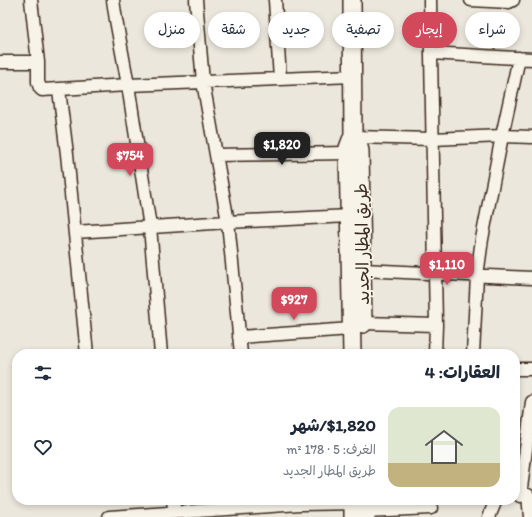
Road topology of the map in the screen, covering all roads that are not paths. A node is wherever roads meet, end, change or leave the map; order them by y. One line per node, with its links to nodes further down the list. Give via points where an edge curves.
1 (31, 0): 13 (street)
2 (113, 0): 17 (street)
3 (196, 0): 16 (street)
4 (275, 0): 15 (street)
5 (352, 0): 14 (street, طريق المطار الجديد)
6 (430, 0): 9 (street)
7 (471, 0): 8 (street)
8 (513, 0)
9 (431, 54): 10 (street); 22 (street)
10 (519, 58): 11 (street); 19 (street)
11 (532, 59)
12 (0, 62): 13 (street)
13 (38, 62): 18 (street, via 40,88)
14 (353, 76): 15 (street); 20 (street, طريق المطار الجديد)
15 (280, 79): 16 (street)
16 (202, 82): 17 (street); 24 (street)
17 (128, 85): 18 (street); 27 (street)
18 (59, 90): 28 (street)
19 (502, 136): 21 (street); 22 (street); 31 (street)
20 (353, 137): 22 (street); 23 (street, طريق المطار الجديد); 29 (street, طريق المطار الجديد, via 360,151)
21 (532, 137)
22 (432, 139): 30 (street)
23 (348, 153): 24 (street); 25 (street, طريق المطار الجديد)
24 (216, 155): 26 (street)
25 (349, 216): 26 (street); 34 (street, طريق المطار الجديد)
26 (228, 222): 27 (street); 35 (street)
27 (150, 227): 28 (street); 37 (street)
28 (75, 232): 36 (street)
29 (362, 270): 30 (street); 34 (street, طريق المطار الجديد)
30 (435, 273): 31 (street); 33 (street)
31 (477, 276): 32 (street); 42 (street)
32 (532, 278)
33 (436, 325): 34 (street); 41 (street)
34 (357, 326): 35 (street); 39 (street, طريق المطار الجديد); 40 (street, طريق المطار الجديد)
35 (239, 337): 38 (street)
36 (87, 349)
37 (161, 349)
38 (240, 349)
39 (353, 349)
40 (363, 349)
41 (435, 349)
42 (472, 349)
43 (532, 369): 44 (street)
44 (520, 370)
45 (532, 402): 46 (street)
46 (524, 496): 57 (street)
47 (173, 505): 54 (street)
48 (278, 505): 52 (street)
49 (336, 505): 51 (street)
50 (494, 505): 56 (street)
51 (360, 507): 53 (street)
52 (257, 508): 54 (street)
53 (431, 508)
54 (174, 515): 55 (street)
55 (109, 517)
56 (489, 517)
57 (530, 517)

